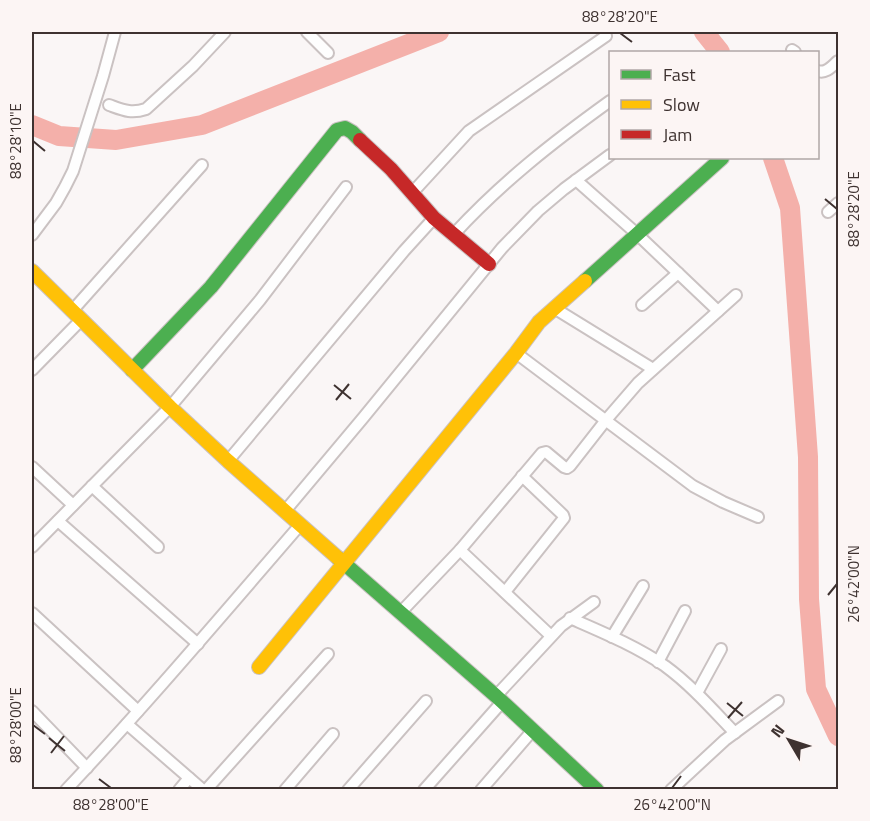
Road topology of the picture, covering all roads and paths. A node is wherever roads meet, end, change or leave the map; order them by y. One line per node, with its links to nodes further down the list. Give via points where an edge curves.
1 (115, 32): 19 (street, via 72,171 56,202)
2 (225, 32): 9 (street, via 146,109 127,112)
3 (306, 32): 5 (street)
4 (606, 36): 15 (street, via 469,131)
5 (328, 53)
6 (838, 61): 7 (street, via 826,71)
7 (819, 71)
8 (609, 102): 20 (street, via 517,172)
9 (109, 105)
10 (609, 156): 13 (street)
11 (722, 159): 21 (street)
12 (202, 165): 29 (street)
13 (576, 180): 21 (street); 22 (street, via 538,211)
14 (346, 187): 34 (street, via 260,300)
15 (412, 193): 18 (street); 33 (street, via 352,132 345,128 337,130 211,286)
16 (838, 202): 17 (street)
17 (828, 212)
18 (434, 218): 20 (street); 36 (street)
19 (32, 234)
20 (453, 234): 22 (street)
21 (637, 234): 24 (street); 27 (street)
22 (489, 264): 41 (street)
23 (32, 271): 29 (street)
24 (678, 273): 26 (street); 28 (street)
25 (736, 295): 28 (street)
26 (642, 305)
27 (554, 308): 30 (street); 31 (street)
28 (718, 311): 31 (street)
29 (76, 315): 32 (street); 33 (street)
30 (516, 353): 35 (street); 48 (street)
31 (653, 369): 35 (street)
32 (32, 370)
33 (132, 370): 34 (street)
34 (170, 407): 36 (street); 39 (street)
35 (606, 420): 38 (street, via 570,466 564,467 544,451); 42 (street, via 693,486)
36 (228, 461): 41 (street)
37 (32, 467): 40 (street)
38 (522, 476): 47 (street); 50 (street, via 564,518)
39 (92, 486): 40 (street); 46 (street)
40 (73, 505): 43 (street)
41 (285, 511): 44 (street)
42 (758, 517)
43 (57, 521): 45 (street); 58 (street)
44 (300, 525): 48 (street); 58 (street)
45 (32, 547)
46 (158, 547)
47 (460, 550): 50 (street); 53 (street)
48 (344, 564): 53 (street); 62 (street)
49 (643, 586): 57 (street)
50 (505, 592): 56 (street)
51 (594, 602): 55 (street)
52 (685, 611): 61 (street)
53 (401, 612): 64 (street)
54 (32, 613): 68 (street)
55 (570, 618): 56 (street); 57 (street)
56 (551, 636): 64 (street)
57 (612, 637): 61 (street)
58 (198, 644): 68 (street)
59 (721, 649): 63 (street)
60 (328, 654): 77 (street)
61 (658, 662): 63 (street)
62 (259, 667)
63 (697, 693): 71 (street)
64 (499, 699): 70 (street); 80 (street)
65 (778, 700): 71 (street)
66 (426, 701): 79 (street)
67 (32, 711): 73 (street)
68 (138, 711): 69 (street)
69 (127, 724): 73 (street); 74 (street)
70 (533, 730): 81 (street); 82 (street)
71 (735, 733): 83 (street)
72 (333, 735): 78 (street)
73 (87, 768): 75 (street)
74 (189, 778): 76 (street); 77 (street)
75 (66, 789)
76 (179, 789)
77 (204, 789)
78 (285, 789)
79 (348, 789)
80 (424, 789)
81 (481, 789)
82 (597, 789)
83 (671, 789)

